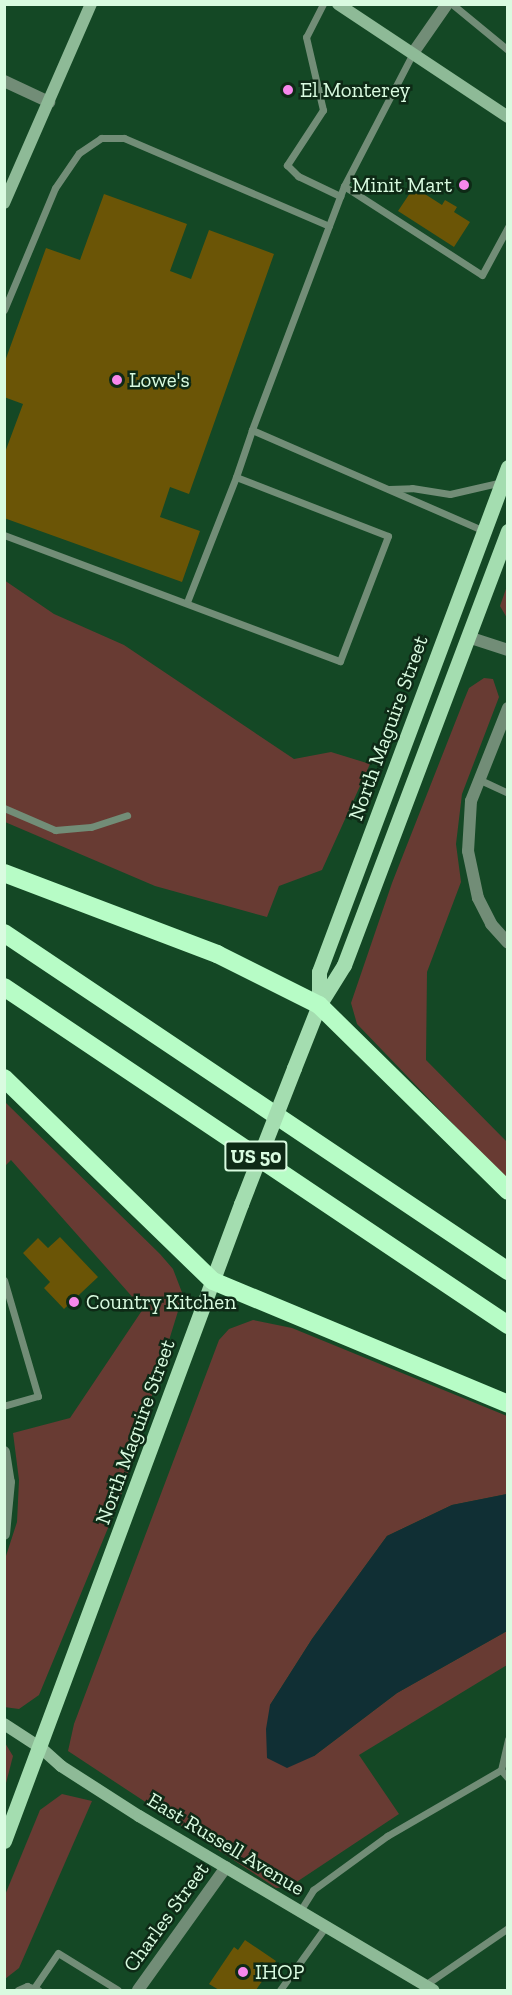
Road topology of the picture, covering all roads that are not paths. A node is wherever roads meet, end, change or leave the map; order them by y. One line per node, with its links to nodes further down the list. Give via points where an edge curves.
1 (92, 4): 9 (street)
2 (323, 4): 12 (lane, via 306,37 323,110 287,165 298,176)
3 (338, 4): 7 (street)
4 (447, 4): 7 (street)
5 (452, 4): 6 (lane)
6 (507, 50)
7 (413, 53): 10 (street); 11 (lane)
8 (4, 81): 9 (street)
9 (50, 102): 13 (street)
10 (507, 117)
11 (344, 186): 12 (lane); 15 (lane, via 482,275)
12 (340, 196): 14 (lane)
13 (4, 203)
14 (329, 226): 16 (lane, via 124,138 101,138 79,153 55,188); 17 (lane)
15 (507, 226)
16 (4, 310)
17 (252, 430): 19 (lane); 21 (lane)
18 (507, 467): 20 (main road, North Maguire Street)
19 (236, 477): 25 (lane); 25 (lane, via 388,536 340,661)
20 (502, 482): 21 (lane, via 450,494); 22 (main road, North Maguire Street)
21 (387, 489): 22 (lane)
22 (484, 531): 37 (main road, North Maguire Street, via 319,972)
23 (507, 531): 26 (main road, North Maguire Street)
24 (4, 535): 25 (lane)
25 (187, 602)
26 (468, 637): 27 (street); 37 (main road, North Maguire Street, via 344,965)
27 (507, 650)
28 (507, 708): 29 (street)
29 (478, 779): 30 (lane); 35 (street, via 471,801 470,875 491,924)
30 (507, 793)
31 (4, 808): 32 (lane, via 55,830 92,827)
32 (127, 815)
33 (4, 873): 37 (highway, via 217,954)
34 (4, 933): 40 (highway, US 50)
35 (507, 943)
36 (4, 987): 43 (highway, US 50)
37 (319, 1005): 39 (highway); 42 (main road, North Maguire Street, bridge)
38 (4, 1078): 42 (highway)
39 (507, 1191)
40 (507, 1271)
41 (4, 1280): 45 (lane, via 38,1396)
42 (213, 1281): 44 (highway); 50 (main road, North Maguire Street)
43 (507, 1325)
44 (507, 1404)
45 (4, 1406)
46 (4, 1452): 47 (street, via 9,1482)
47 (4, 1533)
48 (4, 1724): 50 (street, East Russell Avenue)
49 (507, 1739): 51 (lane)
50 (41, 1748): 53 (main road, North Maguire Street); 54 (street, East Russell Avenue, via 61,1766)
51 (501, 1770): 52 (lane); 55 (lane, via 387,1836 313,1890)
52 (507, 1778)
53 (4, 1841)
54 (226, 1867): 55 (street, East Russell Avenue); 62 (street, Charles Street)
55 (300, 1911): 56 (street, East Russell Avenue)
56 (326, 1926): 58 (street, East Russell Avenue); 63 (lane)
57 (507, 1928): 58 (lane)
58 (429, 1988)
59 (36, 1989): 60 (lane); 61 (lane, via 58,1953)
60 (18, 1990)
61 (118, 1990)
62 (138, 1990)
63 (280, 1990)

